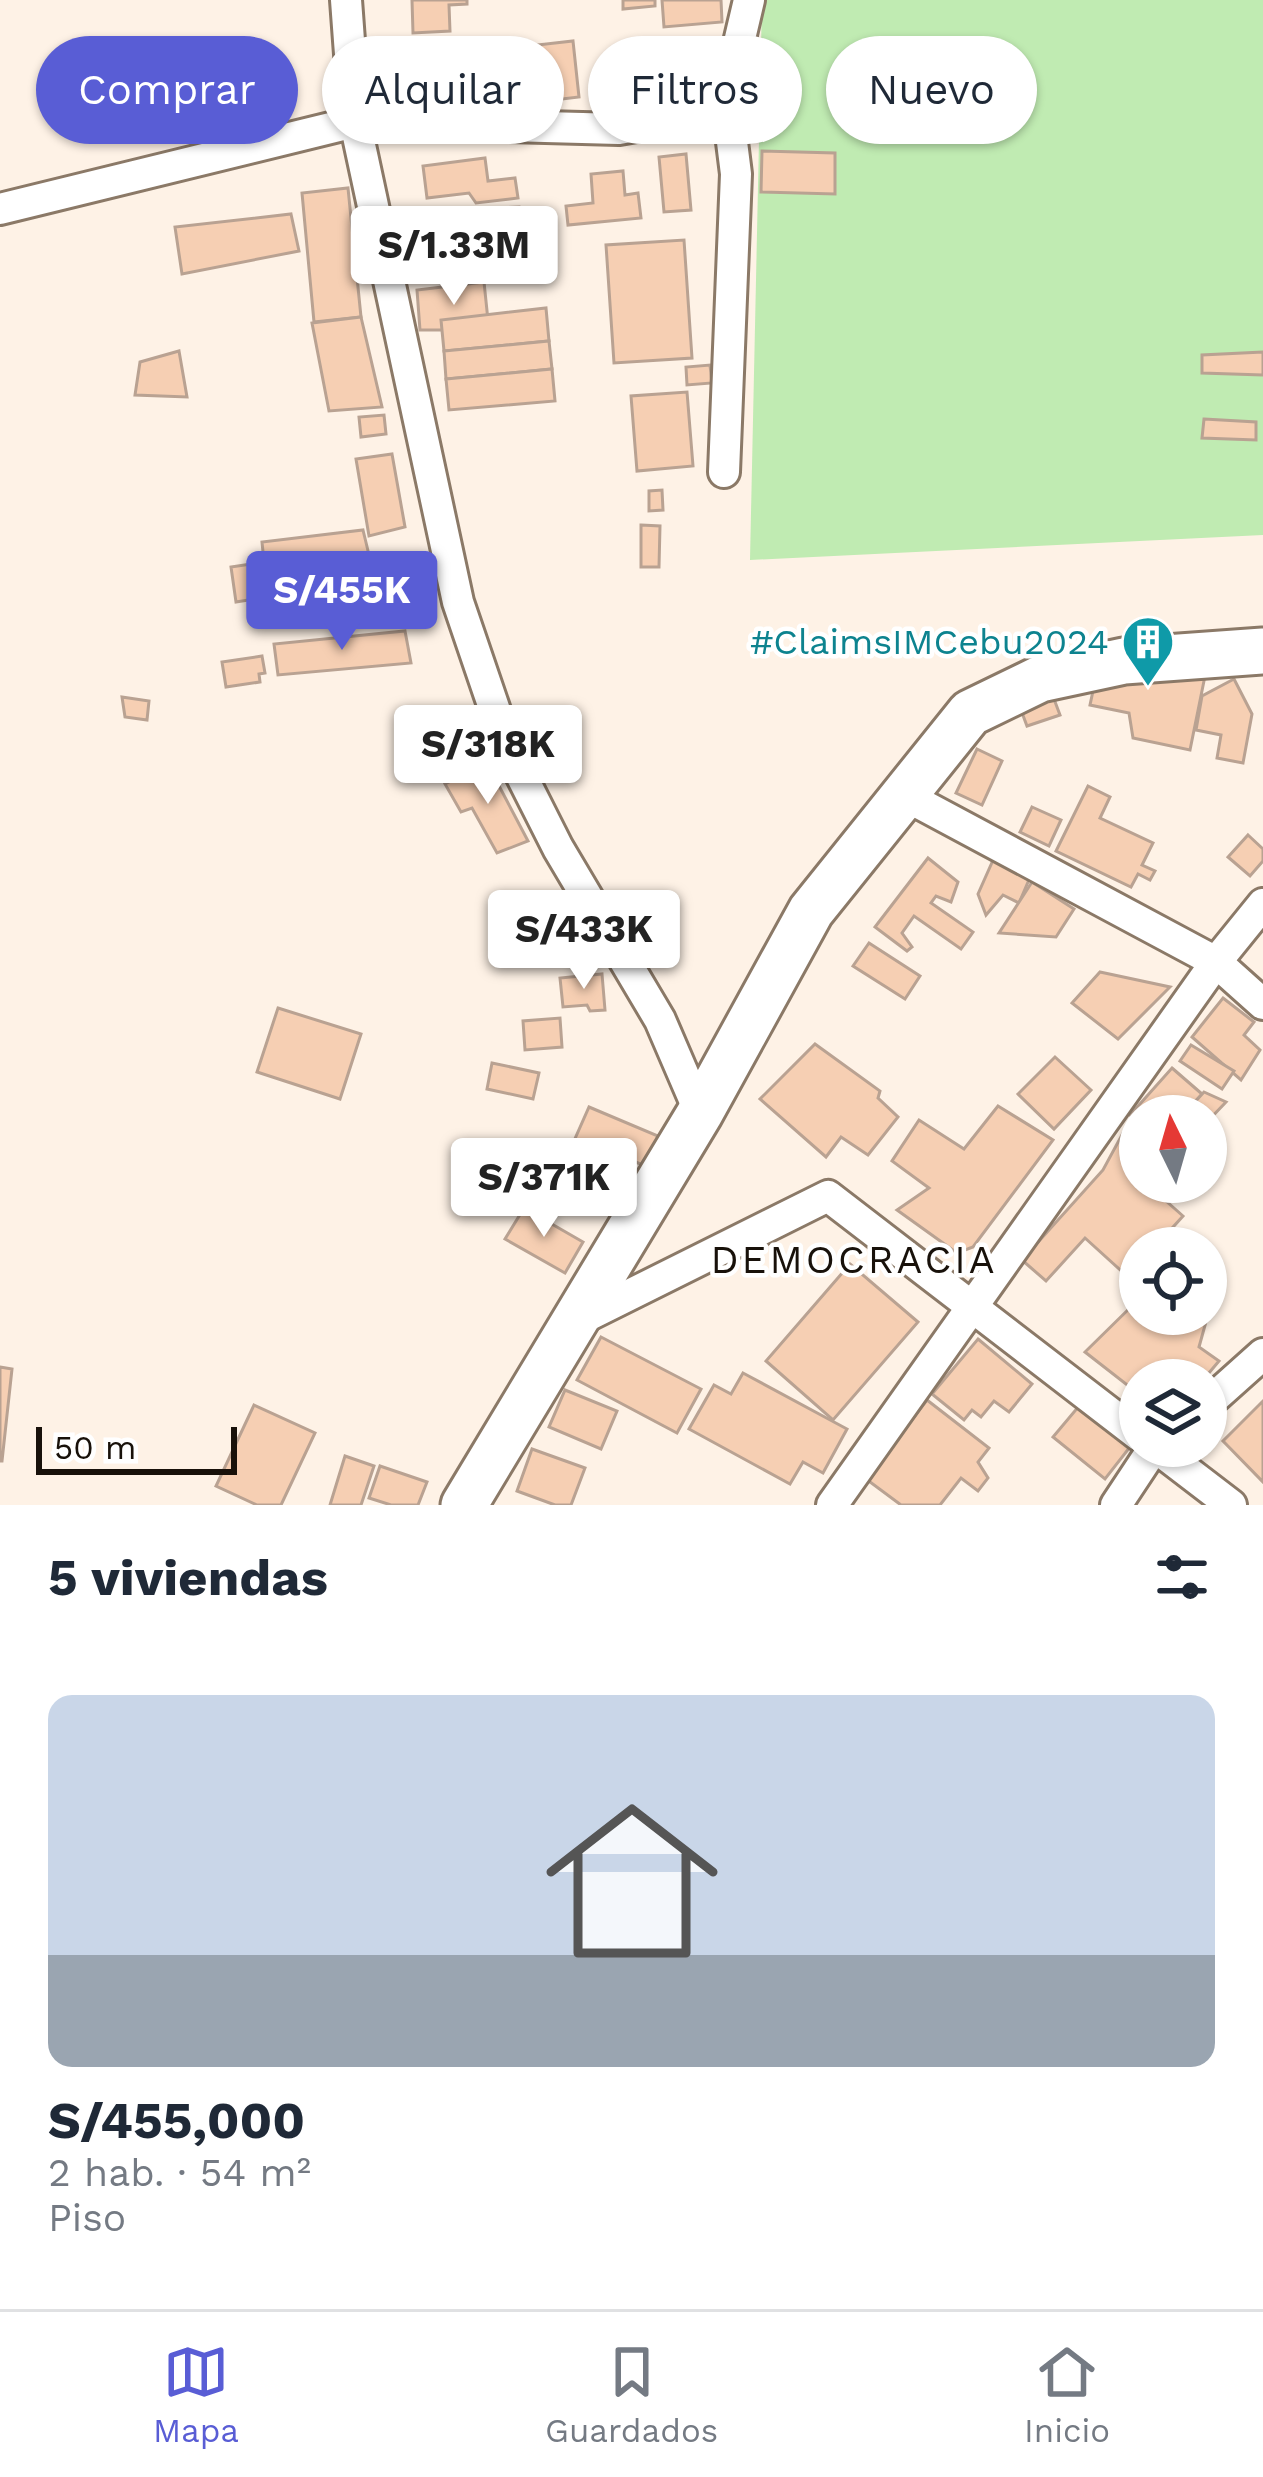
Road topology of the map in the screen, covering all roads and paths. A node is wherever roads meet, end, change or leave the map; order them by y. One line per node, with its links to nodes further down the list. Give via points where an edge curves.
1 (346, 0): 3 (street)
2 (749, 0): 4 (street)
3 (349, 36)
4 (741, 36)
5 (322, 130): 8 (street)
6 (360, 144): 15 (street, via 458,602 487,690 508,749 660,1020)
7 (732, 144): 9 (street)
8 (0, 209)
9 (724, 472)
10 (1263, 651): 11 (street, via 1124,661 1040,679 970,713)
11 (904, 795): 13 (street); 15 (street, via 811,911)
12 (1263, 904): 13 (street)
13 (1216, 962): 14 (street); 16 (street)
14 (1263, 1004)
15 (700, 1113): 17 (street)
16 (973, 1308): 17 (street, via 828,1196); 20 (street); 24 (street)
17 (569, 1325): 23 (street)
18 (1263, 1354): 19 (street)
19 (1227, 1386)
20 (1119, 1420)
21 (1140, 1467): 25 (street)
22 (1181, 1467): 26 (street)
23 (464, 1505)
24 (832, 1505)
25 (1116, 1505)
26 (1231, 1505)

